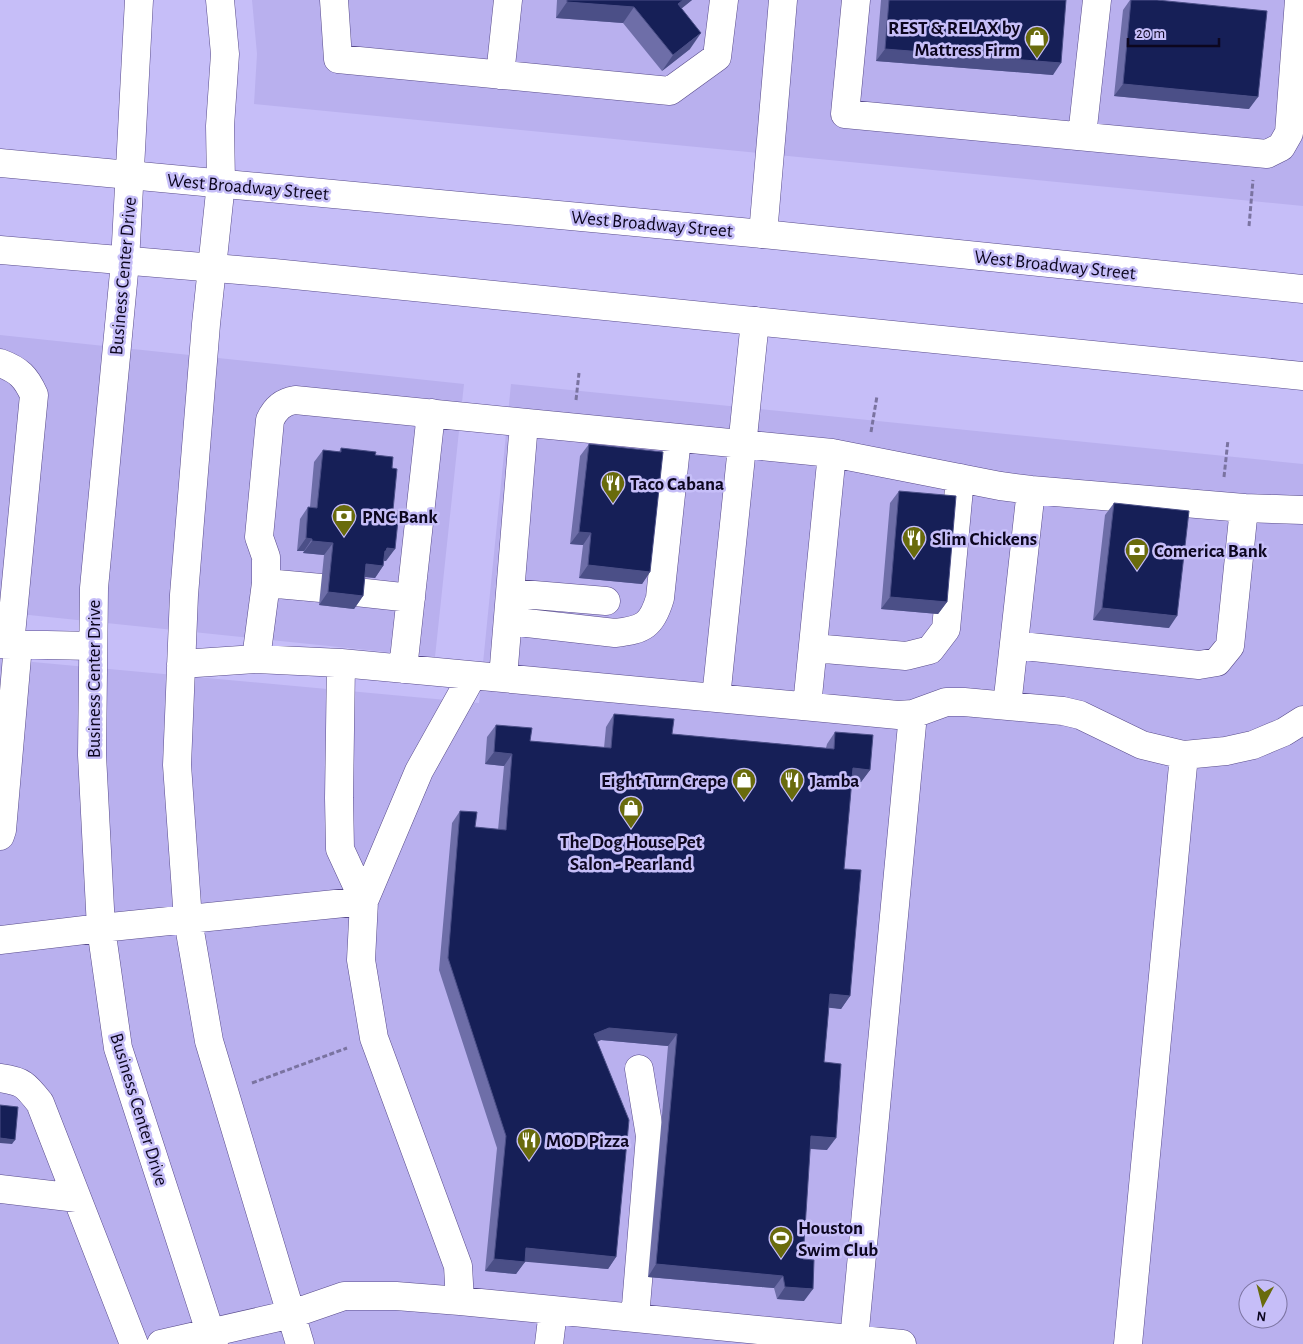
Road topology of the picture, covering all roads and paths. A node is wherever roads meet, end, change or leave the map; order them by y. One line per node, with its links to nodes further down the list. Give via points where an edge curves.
1 (139, 0): 14 (street, Business Center Drive)
2 (220, 0): 15 (street, via 225,54 220,126)
3 (334, 0): 10 (street, via 338,59)
4 (508, 0): 10 (street)
5 (724, 0): 10 (street, via 717,57 670,91)
6 (783, 0): 17 (street)
7 (856, 0): 11 (street, via 845,114)
8 (1096, 0): 11 (street)
9 (1299, 0): 12 (street, via 1288,133 1281,147 1267,154)
10 (500, 75)
11 (1082, 136): 12 (street)
12 (1256, 152): 16 (path)
13 (0, 162): 14 (street, West Broadway Street)
14 (130, 175): 15 (street, West Broadway Street); 19 (street, Business Center Drive)
15 (221, 183): 17 (street, West Broadway Street); 20 (street)
16 (1249, 226)
17 (763, 234): 21 (street, West Broadway Street)
18 (0, 250): 19 (street)
19 (125, 262): 20 (street); 46 (street, Business Center Drive, via 94,588)
20 (212, 268): 22 (street); 49 (street)
21 (1303, 289)
22 (755, 321): 24 (street); 30 (street)
23 (0, 363): 44 (street, via 28,380 34,395)
24 (1303, 376)
25 (877, 396): 32 (path)
26 (431, 413): 27 (street); 37 (street, via 295,400 286,401 274,411 270,420 259,537 266,557); 41 (street)
27 (524, 423): 28 (street); 40 (street)
28 (677, 438): 30 (street); 43 (street, via 660,598 655,614 646,624 616,632)
29 (1228, 440): 35 (path)
30 (742, 444): 31 (street); 54 (street)
31 (832, 453): 32 (street); 47 (street)
32 (866, 460): 33 (street)
33 (960, 478): 34 (street); 47 (street, via 946,629 930,650 906,656)
34 (1031, 490): 35 (street); 45 (street)
35 (1232, 508): 36 (street); 45 (street, via 1230,646 1217,662 1199,665)
36 (1303, 510)
37 (266, 583): 38 (street); 48 (street)
38 (321, 588)
39 (356, 592): 41 (street)
40 (510, 593): 42 (street); 43 (street)
41 (411, 598): 51 (street)
42 (606, 601)
43 (508, 621): 53 (street)
44 (9, 645): 46 (street); 60 (street)
45 (1014, 645): 56 (street)
46 (93, 646): 63 (street, Business Center Drive, via 92,755)
47 (813, 648): 55 (street)
48 (256, 659): 49 (street); 50 (street)
49 (181, 664): 62 (street, via 177,765)
50 (341, 664): 51 (street); 61 (street, via 340,849)
51 (404, 669): 52 (street)
52 (472, 676): 53 (street); 61 (street, via 420,771)
53 (503, 678): 54 (street)
54 (716, 698): 55 (street)
55 (807, 706): 57 (street)
56 (1007, 706): 57 (street, via 946,702); 59 (street, via 1080,715 1142,744)
57 (913, 714): 76 (street)
58 (1303, 720): 59 (street, via 1253,746)
59 (1184, 755): 82 (street)
60 (0, 836)
61 (364, 901): 62 (street); 65 (street, via 361,960)
62 (188, 920): 63 (street); 73 (street, via 209,1041)
63 (100, 928): 64 (street); 75 (street, Business Center Drive, via 118,1048)
64 (0, 940)
65 (374, 1038): 68 (path); 71 (street, via 458,1266)
66 (639, 1069): 74 (street, via 650,1136)
67 (0, 1078): 70 (street, via 26,1085 40,1103)
68 (245, 1086)
69 (0, 1189): 70 (street)
70 (77, 1198): 77 (street)
71 (460, 1301): 72 (street); 73 (street, via 344,1296)
72 (553, 1311): 74 (street); 80 (street)
73 (292, 1314): 75 (street); 79 (street)
74 (635, 1318): 76 (street)
75 (212, 1338): 78 (street)
76 (854, 1340): 81 (street)
77 (134, 1344)
78 (161, 1344)
79 (300, 1344)
80 (549, 1344)
81 (902, 1344)
82 (1128, 1344)

